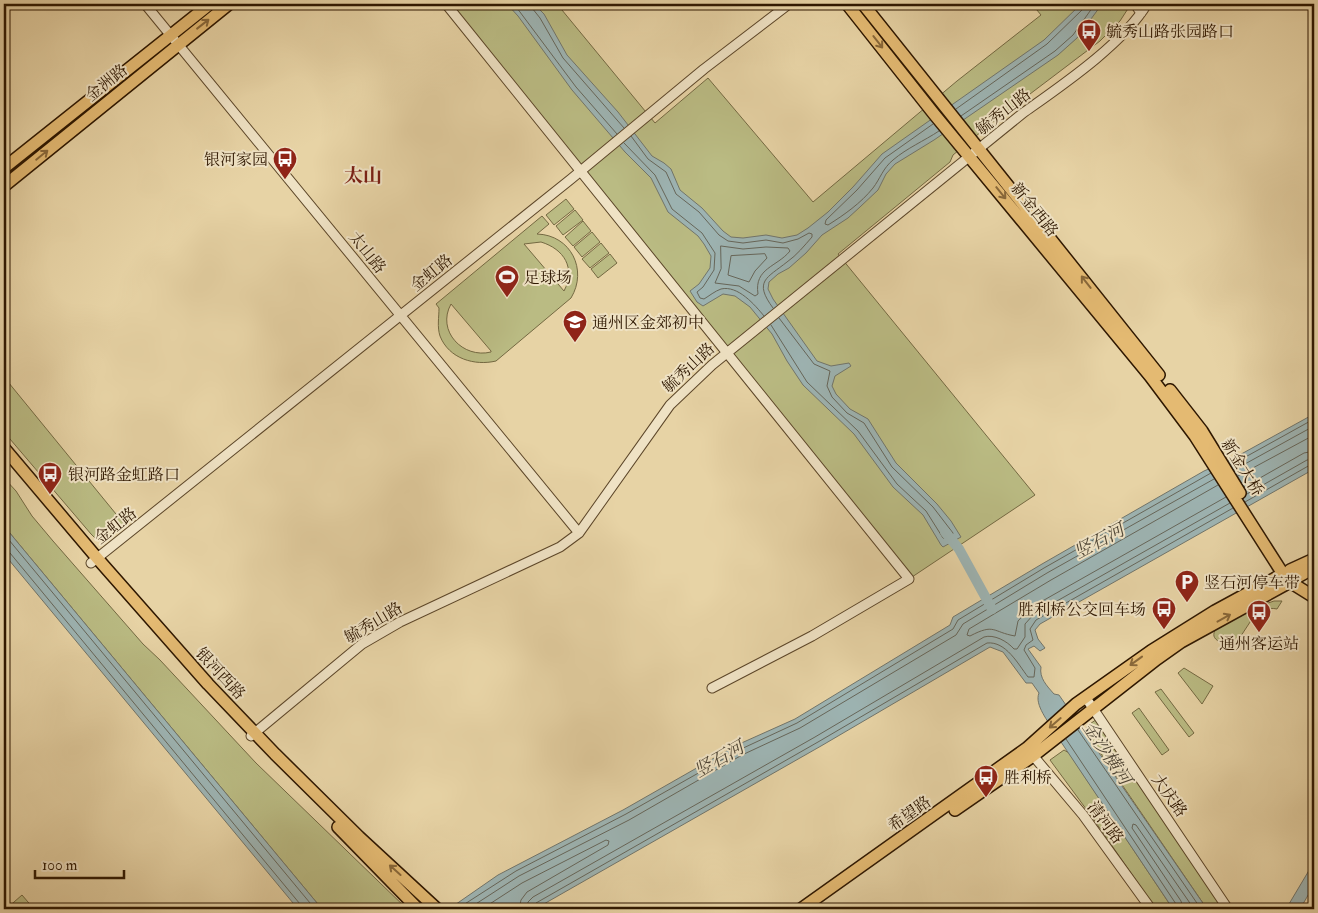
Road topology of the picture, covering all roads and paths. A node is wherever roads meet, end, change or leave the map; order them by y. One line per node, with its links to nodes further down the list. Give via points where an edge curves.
1 (145, 4): 11 (street, 太山路)
2 (210, 4): 11 (main road, 金洲路)
3 (229, 4): 11 (main road, 金洲路, one-way to 3)
4 (446, 4): 15 (street)
5 (789, 4): 15 (street, 金虹路, via 704,69)
6 (847, 4): 13 (main road, 新金西路, one-way to 13)
7 (863, 4): 12 (main road, 新金西路)
8 (1135, 4): 10 (street)
9 (1147, 4): 10 (street, 毓秀山路)
10 (1142, 13): 12 (street, 毓秀山路, via 1113,43 1065,83)
11 (175, 40): 14 (main road, 金洲路); 16 (main road, 金洲路, one-way to 11); 17 (street, 太山路)
12 (980, 148): 13 (street, 毓秀山路); 19 (main road, 新金西路, one-way to 12, via 1156,371)
13 (970, 156): 18 (street, 毓秀山路); 19 (main road, 新金西路, one-way to 19)
14 (4, 168)
15 (581, 171): 17 (street, 金虹路); 18 (street)
16 (4, 186)
17 (400, 316): 22 (street, 太山路); 24 (street, 金虹路)
18 (727, 351): 22 (street, 毓秀山路, via 670,405); 29 (street, via 909,579 812,636)
19 (1199, 434): 26 (main road, 新金大桥)
20 (4, 448): 24 (main road, 银河西路)
21 (4, 456): 24 (main road, 银河西路)
22 (580, 533): 32 (street, 毓秀山路, via 560,547 400,622 362,644)
23 (1314, 559): 26 (main road)
24 (94, 561): 32 (main road, 银河西路)
25 (1314, 568): 26 (main road)
26 (1290, 576): 27 (main road); 28 (main road); 30 (main road, one-way to 30, via 1215,611 1176,634); 31 (main road, one-way to 26, via 1181,642)
27 (1314, 590)
28 (1314, 597)
29 (712, 688)
30 (1086, 698): 31 (street, 大庆路); 33 (main road, one-way to 33)
31 (1089, 712): 33 (main road, 希望路, via 1045,747); 39 (street, 大庆路)
32 (253, 735): 34 (main road, 银河西路, one-way to 32); 35 (main road, 银河西路)
33 (1031, 749): 36 (main road, 希望路); 37 (main road, 希望路); 38 (street, 清河路)
34 (434, 906)
35 (418, 909)
36 (801, 909)
37 (812, 909)
38 (1151, 909)
39 (1228, 909)

